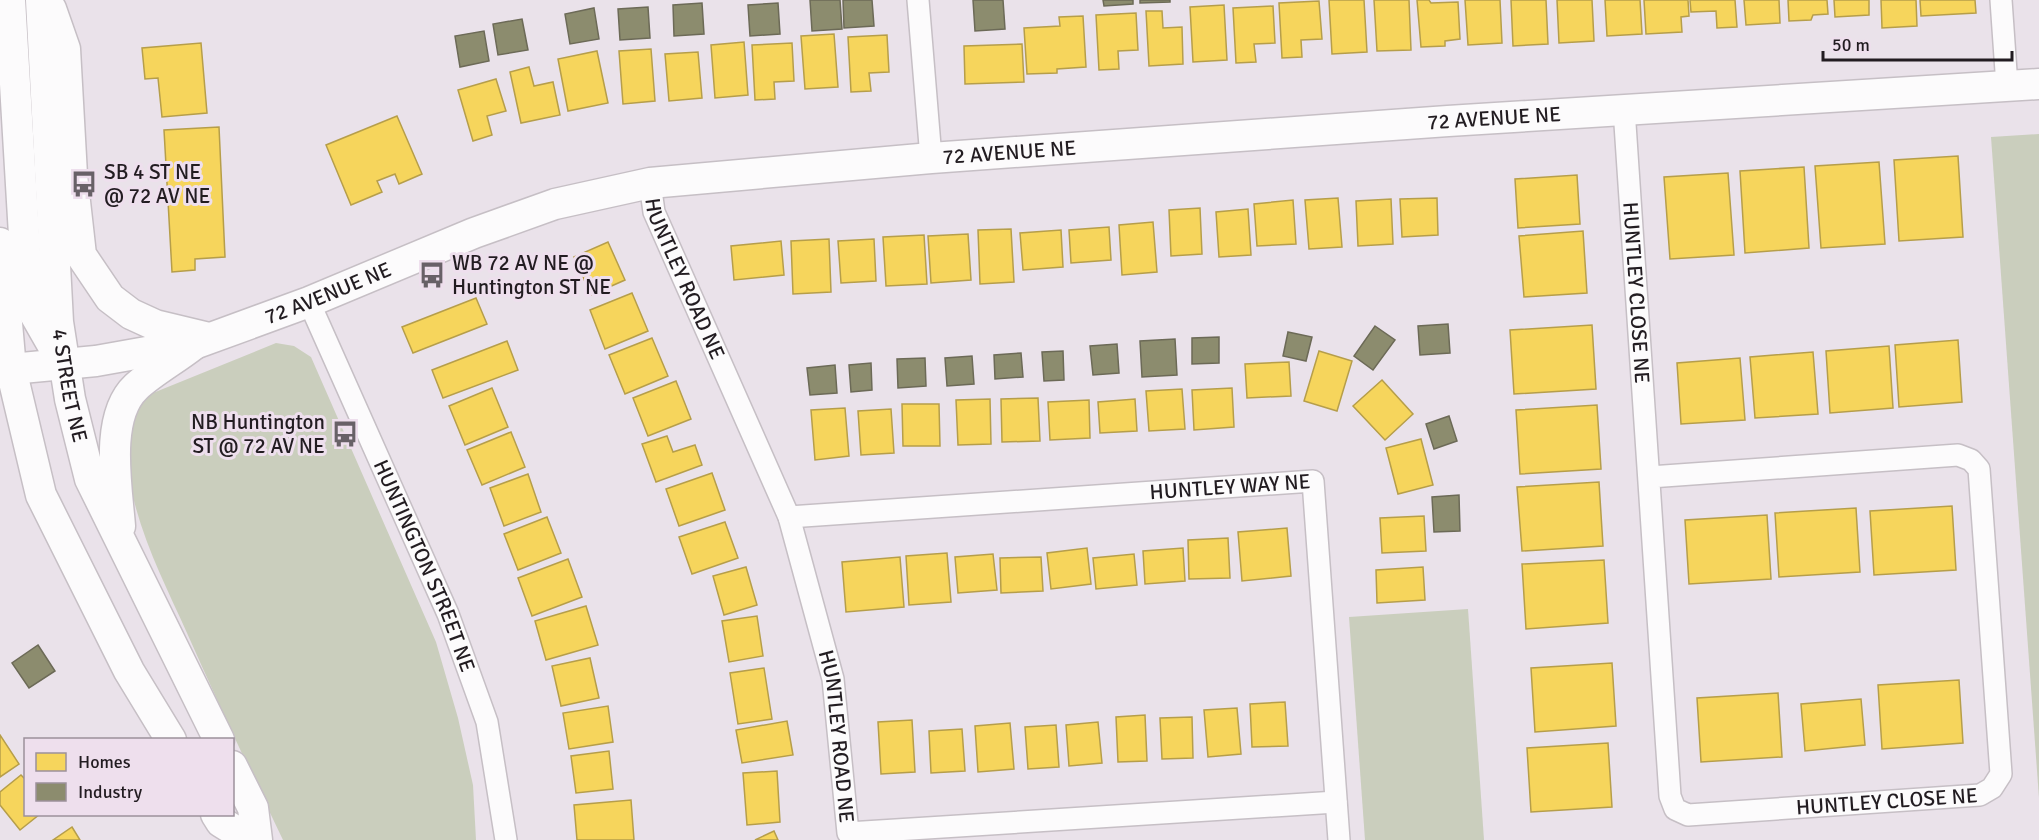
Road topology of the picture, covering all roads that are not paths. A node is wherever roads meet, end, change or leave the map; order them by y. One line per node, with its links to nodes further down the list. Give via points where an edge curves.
1 (10, 0): 14 (street, via 28,302)
2 (41, 0): 14 (street, 4 STREET NE)
3 (48, 0): 13 (street, via 65,49 81,255 110,298 131,314)
4 (918, 0): 9 (street)
5 (2001, 0): 7 (street)
6 (2039, 84): 7 (street, 72 AVENUE NE)
7 (2007, 86): 8 (street, 72 AVENUE NE)
8 (1624, 109): 9 (street, 72 AVENUE NE); 16 (street, HUNTLEY CLOSE NE)
9 (931, 158): 10 (street, 72 AVENUE NE)
10 (650, 183): 12 (street, 72 AVENUE NE, via 555,204 474,233); 17 (street, HUNTLEY ROAD NE, via 654,212)
11 (0, 243): 15 (street)
12 (309, 302): 13 (street, 72 AVENUE NE); 26 (street, HUNTINGTON STREET NE, via 448,614 487,722)
13 (202, 340): 14 (street, 72 AVENUE NE); 18 (street, via 135,388 123,405 116,434 115,466)
14 (63, 364): 15 (street, 72 AVENUE NE); 18 (street, 4 STREET NE, via 90,479)
15 (5, 369): 19 (street, via 41,495 129,671)
16 (1650, 477): 16 (street, HUNTLEY CLOSE NE, via 1670,796 1675,809 1688,815 1723,813 1980,795 1992,789 2001,774 1979,469 1971,460 1958,455)
17 (789, 517): 22 (street, HUNTLEY ROAD NE, via 833,679 848,833); 22 (street, HUNTLEY WAY NE, via 1313,481)
18 (121, 543): 20 (street, 4 STREET NE)
19 (170, 738)
20 (218, 738)
21 (234, 770): 25 (street, via 253,808)
22 (1336, 802): 27 (street, HUNTLEY WAY NE)
23 (217, 816): 24 (street, via 220,822)
24 (250, 840)
25 (257, 840)
26 (507, 840)
27 (1339, 840)

